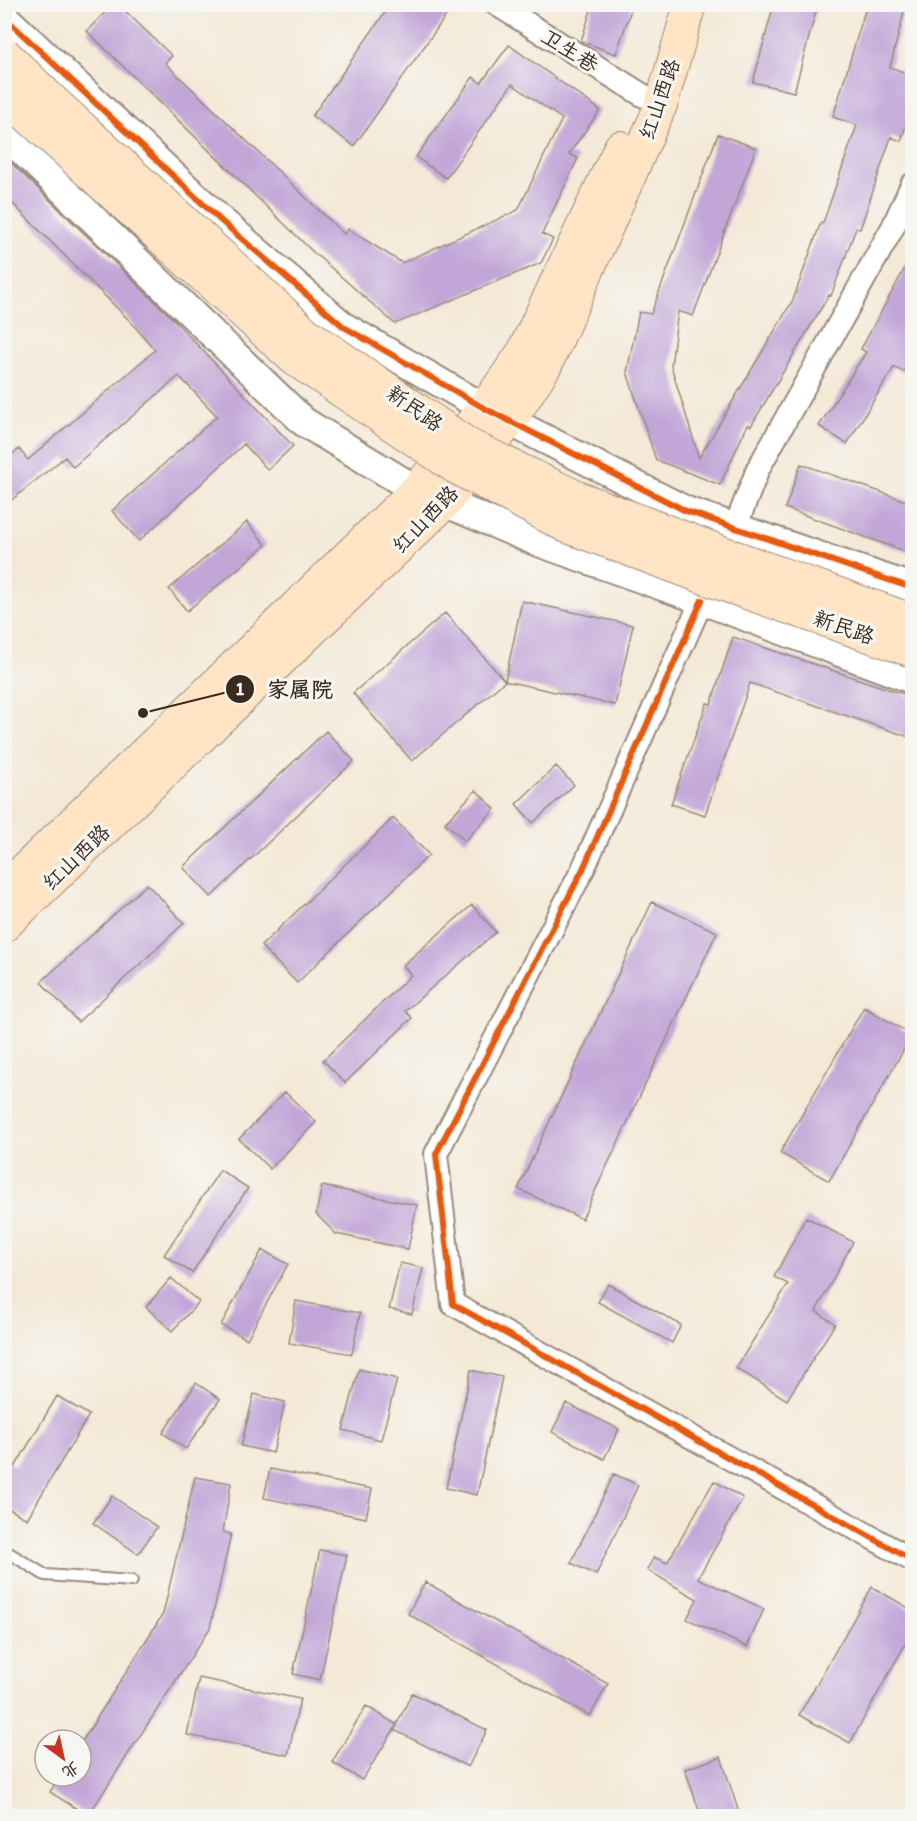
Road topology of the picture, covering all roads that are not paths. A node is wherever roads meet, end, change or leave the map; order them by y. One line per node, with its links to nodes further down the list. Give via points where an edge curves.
1 (496, 4): 7 (street, 卫生巷)
2 (668, 4): 7 (main road, 红山西路)
3 (690, 4): 10 (main road, 红山西路, via 661,105 546,365)
4 (4, 17): 10 (street, via 220,220 344,327)
5 (4, 53): 16 (main road, 新民路, bridge, via 306,333 469,446 577,497)
6 (4, 95): 17 (main road, 新民路, bridge, via 295,360 456,468 565,526)
7 (644, 96): 10 (main road, 红山西路)
8 (4, 133): 11 (street, via 304,422)
9 (912, 185): 13 (street, via 893,227 758,469)
10 (497, 415): 11 (main road, 红山西路); 12 (main road, 红山西路); 13 (street, via 686,511)
11 (416, 490): 12 (street); 19 (main road, 红山西路)
12 (445, 503): 15 (street, via 532,540); 20 (main road, 红山西路)
13 (735, 528): 14 (street)
14 (912, 588)
15 (702, 600): 18 (street); 22 (street, via 583,869 436,1154 453,1304)
16 (912, 620)
17 (912, 651)
18 (912, 679)
19 (4, 889)
20 (4, 926)
21 (4, 1550): 23 (lane, via 45,1575)
22 (912, 1560)
23 (132, 1581)

